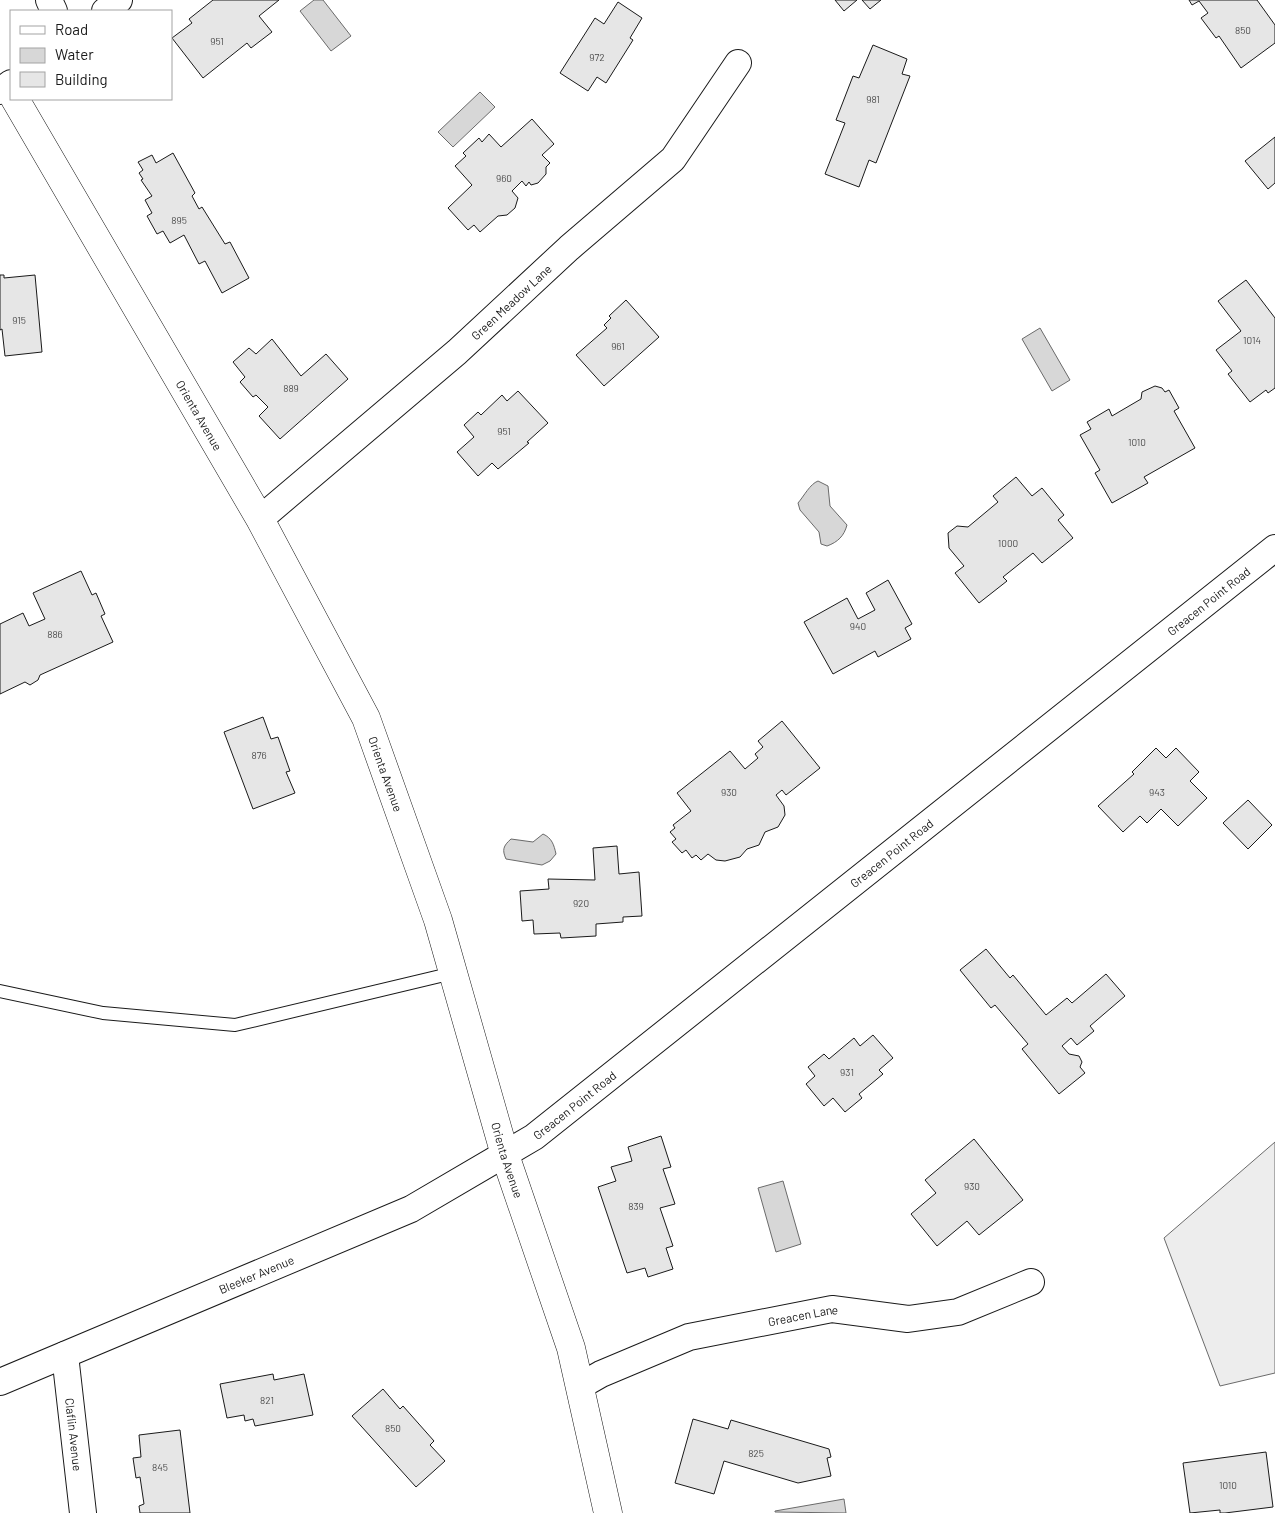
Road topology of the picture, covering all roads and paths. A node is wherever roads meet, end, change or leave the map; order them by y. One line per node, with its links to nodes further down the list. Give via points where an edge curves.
1 (119, 0): 2 (street)
2 (105, 10)
3 (738, 63): 5 (street, Green Meadow Lane, via 673,160 569,248 457,352)
4 (15, 100): 5 (street, Orienta Avenue)
5 (260, 519): 7 (street, Orienta Avenue, via 366,718 438,920)
6 (1275, 548): 9 (street, Greacen Point Road, via 542,1130)
7 (453, 973): 8 (lane, via 235,1025 103,1013); 9 (street, Orienta Avenue)
8 (0, 991)
9 (505, 1155): 11 (street, Bleeker Avenue, via 411,1209); 13 (street, Orienta Avenue, via 571,1348)
10 (1032, 1282): 13 (street, Greacen Lane, via 958,1312 908,1319 832,1309 689,1337)
11 (65, 1355): 12 (street, Bleeker Avenue); 14 (street, Claflin Avenue)
12 (0, 1382)
13 (580, 1386): 15 (street, Orienta Avenue)
14 (84, 1513)
15 (608, 1513)

